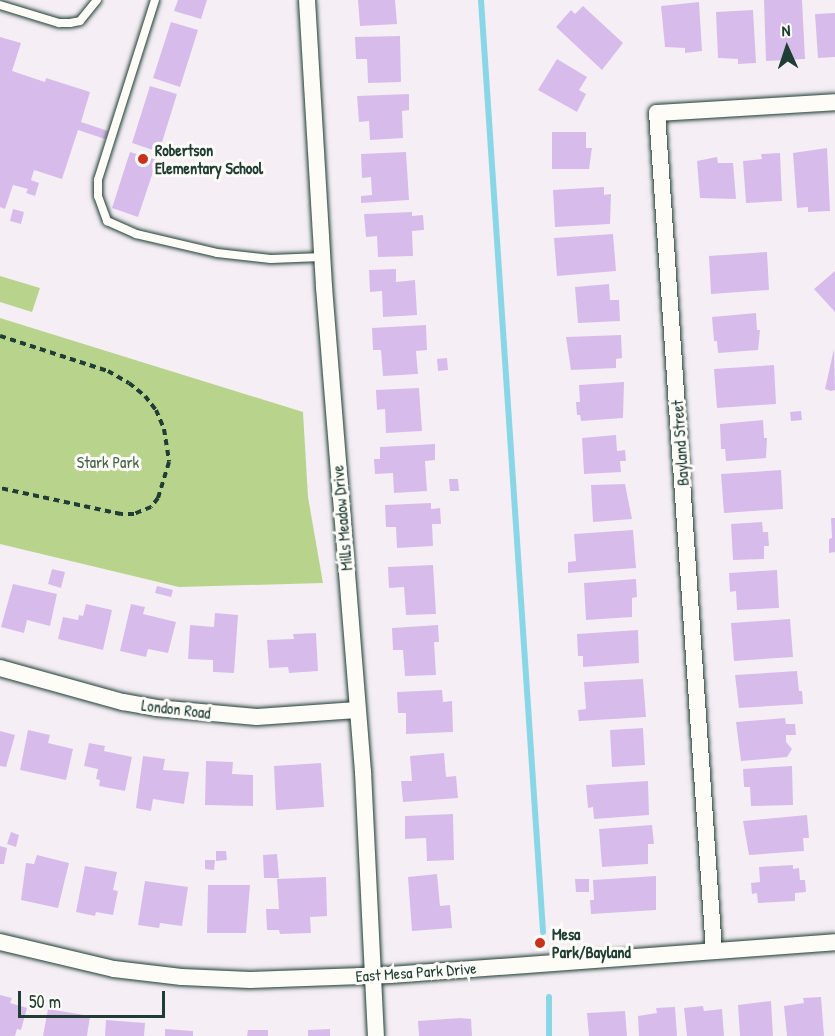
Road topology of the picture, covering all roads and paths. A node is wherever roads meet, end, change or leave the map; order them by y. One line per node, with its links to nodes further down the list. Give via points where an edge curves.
1 (97, 0): 4 (lane, via 80,21 70,23)
2 (155, 0): 6 (lane, via 99,180 99,202 107,221 136,234 217,253 271,259)
3 (307, 0): 6 (street, Mills Meadow Drive)
4 (0, 5)
5 (835, 102): 13 (street, Bayland Street, via 657,112)
6 (322, 257): 10 (street, Mills Meadow Drive)
7 (0, 336): 8 (path, via 108,371 129,383 156,410 164,429 169,462 158,498 151,507 134,514)
8 (0, 488)
9 (0, 668): 10 (street, London Road, via 156,708 257,717)
10 (357, 710): 14 (street, Mills Meadow Drive)
11 (0, 942): 14 (street, East Mesa Park Drive, via 114,969 182,977 250,980)
12 (835, 942): 13 (street, East Mesa Park Drive)
13 (714, 951): 14 (street, East Mesa Park Drive)
14 (372, 976): 15 (street, Mills Meadow Drive)
15 (376, 1036)

